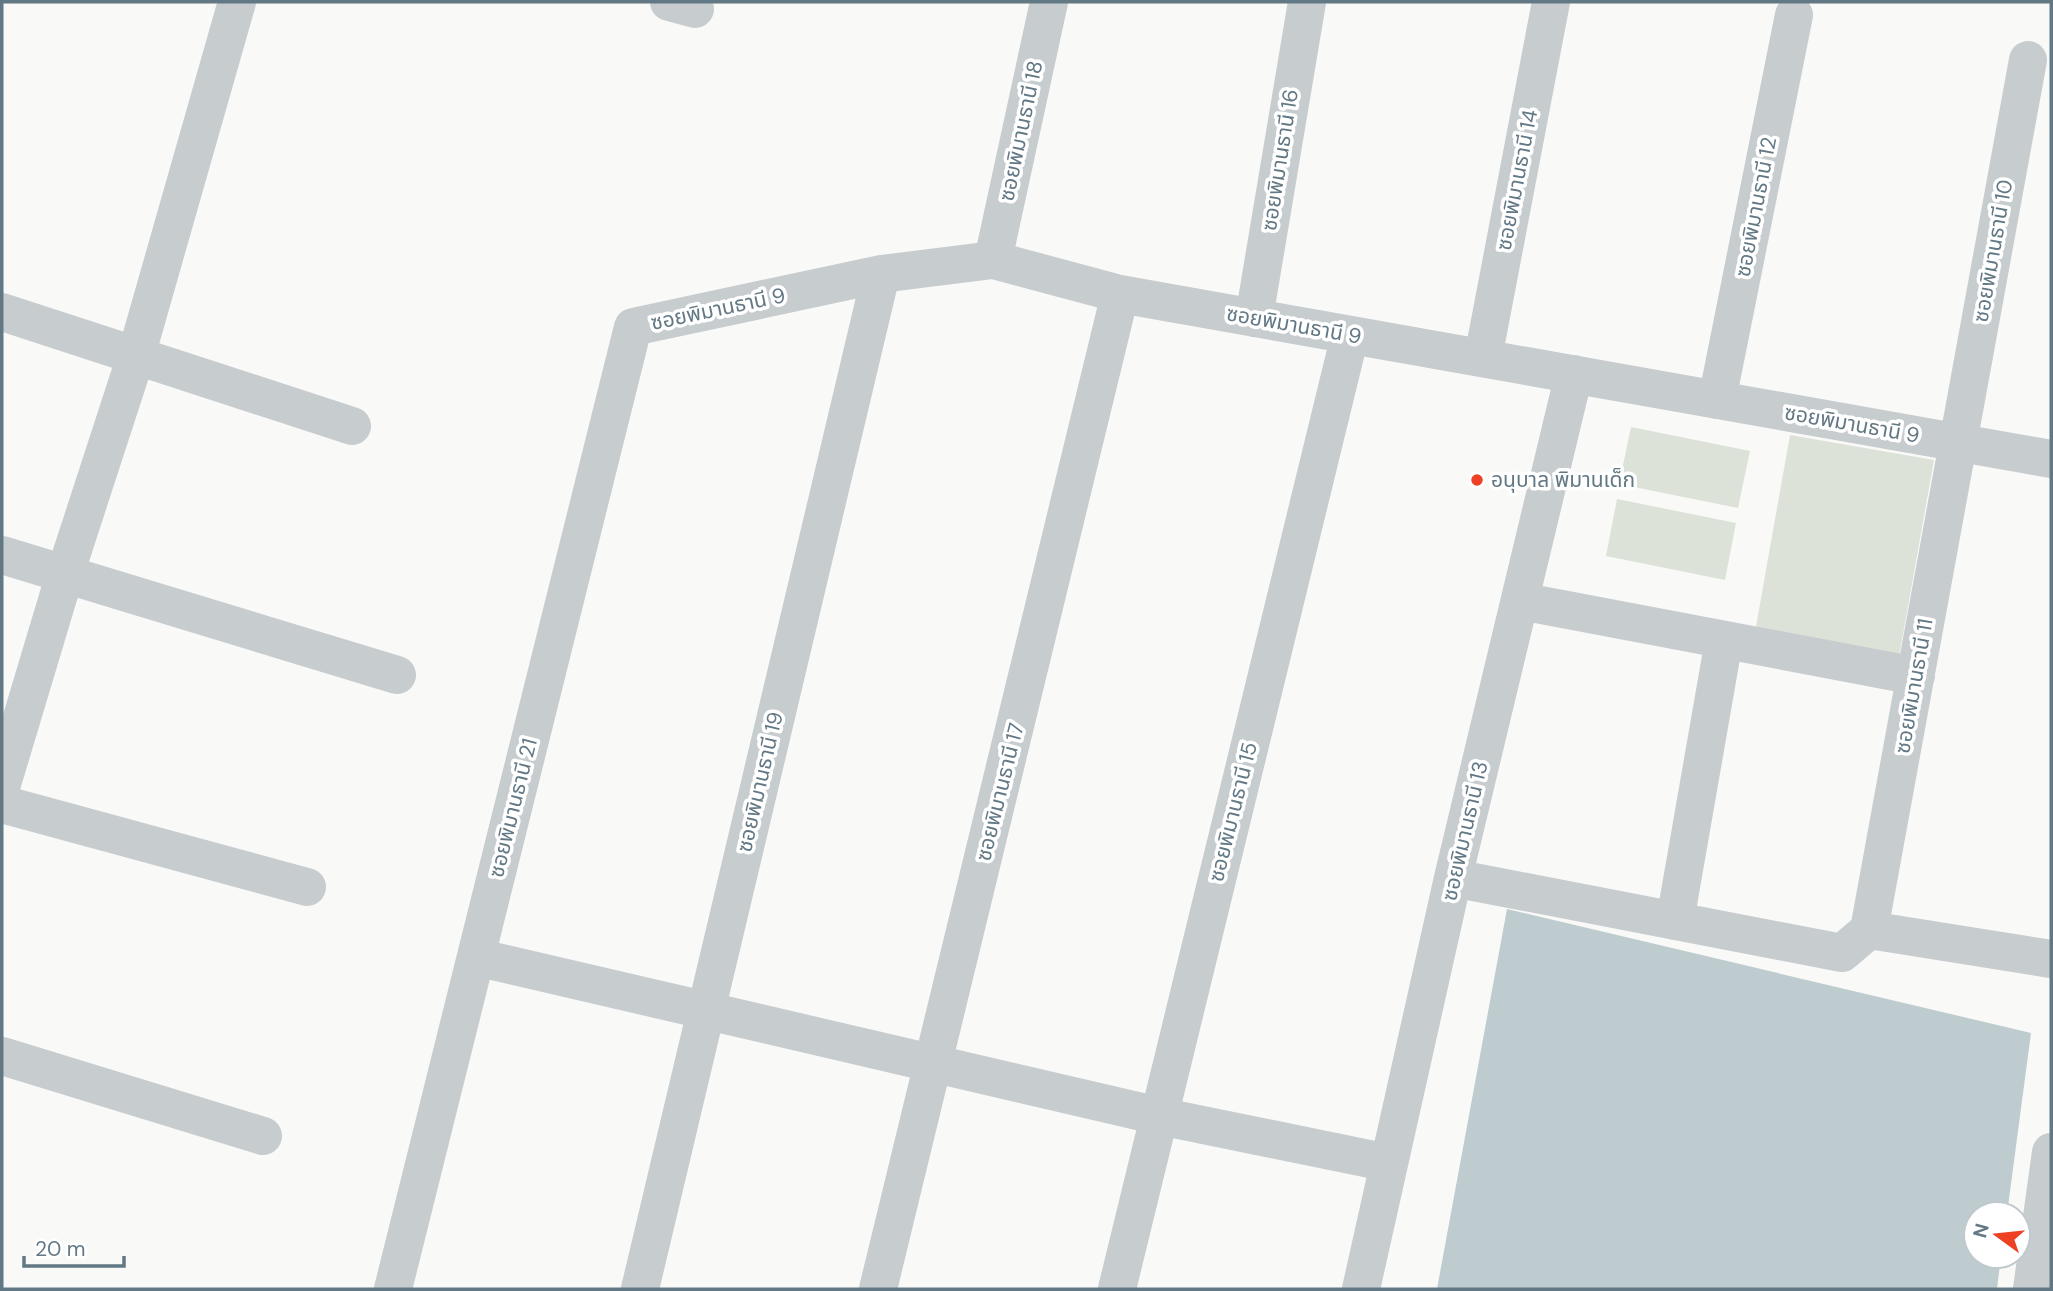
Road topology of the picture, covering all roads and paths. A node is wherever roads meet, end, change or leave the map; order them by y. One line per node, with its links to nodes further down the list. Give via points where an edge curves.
1 (237, 2): 14 (street)
2 (1049, 2): 7 (street, ซอยพิมานธานี 18)
3 (1307, 2): 11 (street, ซอยพิมานธานี 16)
4 (1551, 2): 15 (street, ซอยพิมานธานี 14)
5 (1794, 15): 17 (street, ซอยพิมานธานี 12)
6 (2028, 60): 19 (street, ซอยพิมานธานี 10)
7 (993, 260): 8 (street, ซอยพิมานธานี 9); 9 (street, ซอยพิมานธานี 9)
8 (881, 274): 12 (street, ซอยพิมานธานี 9); 35 (street, ซอยพิมานธานี 19)
9 (1120, 294): 11 (street, ซอยพิมานธานี 9); 37 (street, ซอยพิมานธานี 17)
10 (2, 312): 14 (street)
11 (1254, 318): 13 (street, ซอยพิมานธานี 9)
12 (633, 327): 33 (street, ซอยพิมานธานี 21)
13 (1350, 335): 15 (street, ซอยพิมานธานี 9); 38 (street, ซอยพิมานธานี 15)
14 (136, 356): 18 (street); 22 (street)
15 (1483, 358): 16 (street, ซอยพิมานธานี 9)
16 (1574, 374): 17 (street, ซอยพิมานธานี 9); 23 (street, ซอยพิมานธานี 13)
17 (1717, 400): 19 (street, ซอยพิมานธานี 9)
18 (352, 426)
19 (1958, 442): 20 (street, ซอยพิมานธานี 9); 26 (street, ซอยพิมานธานี 11)
20 (2051, 459)
21 (2, 555): 22 (street)
22 (65, 574): 25 (street); 27 (street)
23 (1520, 601): 24 (street); 29 (street, ซอยพิมานธานี 13)
24 (1724, 640): 26 (street); 31 (street)
25 (397, 675)
26 (1916, 676): 32 (street, ซอยพิมานธานี 11)
27 (2, 784)
28 (2, 804): 30 (street)
29 (1453, 878): 31 (street); 41 (street, ซอยพิมานธานี 13)
30 (307, 887)
31 (1675, 921): 32 (street, via 1842,953)
32 (1869, 930): 34 (street)
33 (476, 957): 35 (street); 42 (street, ซอยพิมานธานี 21)
34 (2051, 959)
35 (705, 1010): 37 (street); 43 (street, ซอยพิมานธานี 19)
36 (2, 1056): 39 (street)
37 (934, 1063): 38 (street); 44 (street, ซอยพิมานธานี 17)
38 (1159, 1116): 41 (street); 45 (street, ซอยพิมานธานี 15)
39 (263, 1136)
40 (2051, 1152): 47 (street)
41 (1389, 1163): 46 (street, ซอยพิมานธานี 13)
42 (393, 1289)
43 (640, 1289)
44 (878, 1289)
45 (1117, 1289)
46 (1361, 1289)
47 (2032, 1289)

